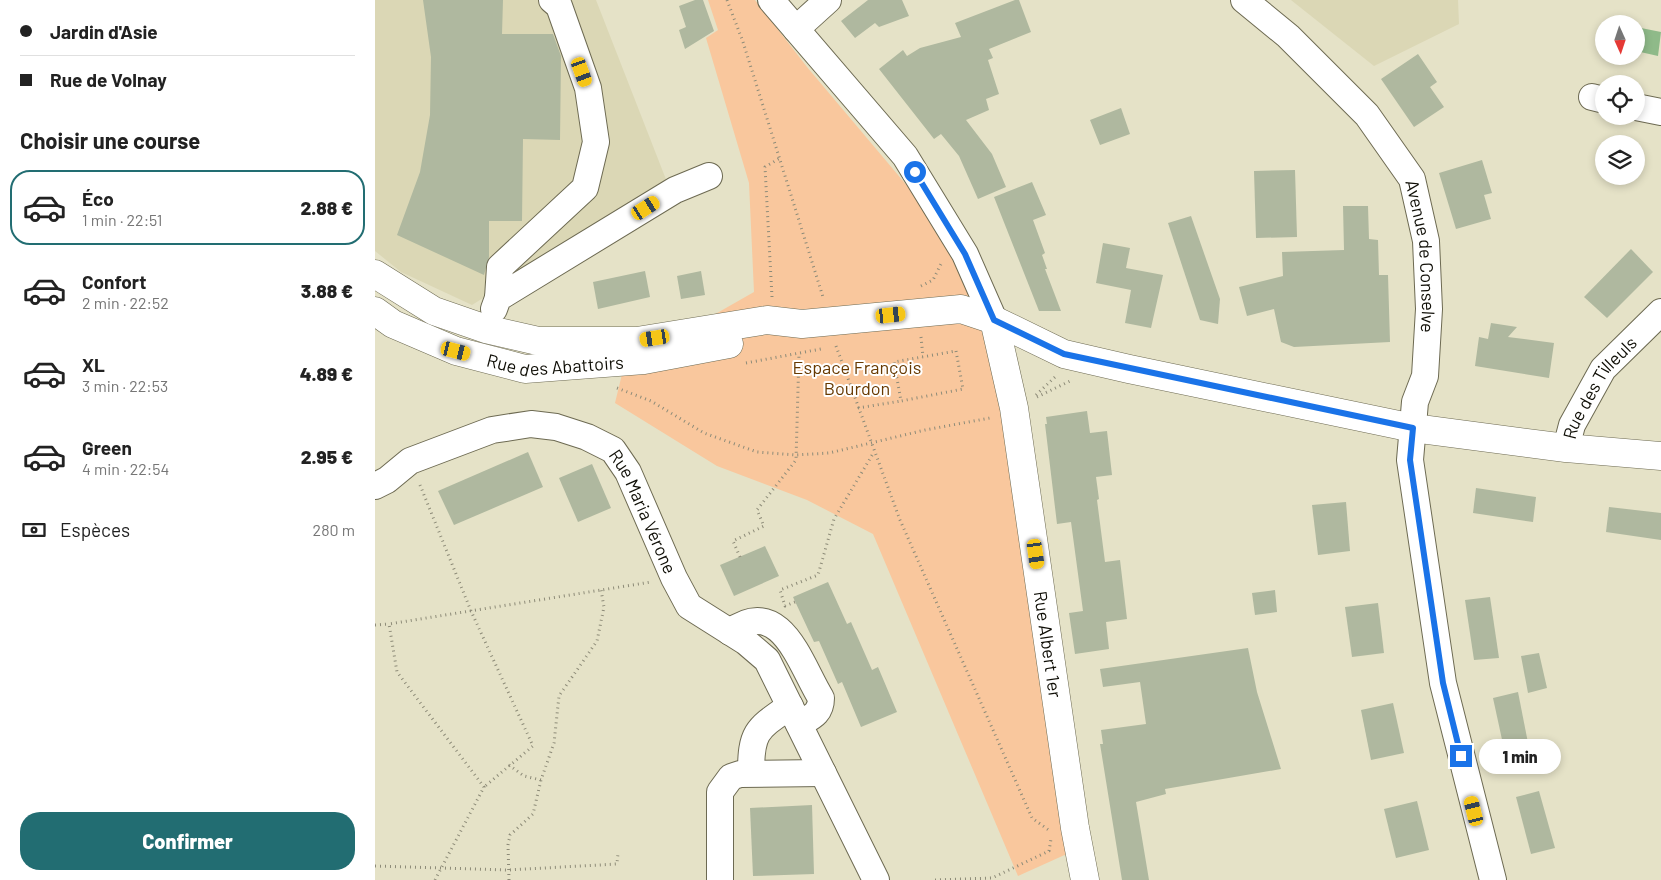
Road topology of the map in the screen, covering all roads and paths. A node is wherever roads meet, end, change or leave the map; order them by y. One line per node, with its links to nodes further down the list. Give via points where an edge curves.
1 (553, 0): 14 (street, via 559,6 588,88 596,142 585,188 501,268)
2 (727, 0): 9 (path)
3 (771, 0): 6 (street)
4 (828, 0): 6 (street)
5 (1244, 0): 27 (street, Avenue de Conselve, via 1288,36 1367,115 1411,179 1426,241 1429,310 1425,376 1415,402)
6 (796, 29): 19 (street, via 905,156 965,254)
7 (1645, 108): 8 (street)
8 (1661, 112)
9 (780, 158): 15 (path, via 765,167); 18 (path, via 824,300)
10 (709, 176): 14 (street, via 675,190)
11 (942, 257): 13 (path, via 941,267 933,280)
12 (375, 274): 20 (main road, via 434,310)
13 (914, 290)
14 (498, 298): 20 (street)
15 (773, 299)
16 (375, 311): 18 (main road, Rue des Abattoirs, via 393,324 456,351 525,369 644,360 769,337)
17 (1661, 312): 29 (street, Rue des Tilleuls, via 1603,369 1572,425)
18 (817, 316): 19 (main road, via 961,309); 20 (main road, via 767,320 637,341 538,341); 25 (path, via 836,346)
19 (994, 320): 26 (main road, Rue Albert 1er); 27 (main road, via 1064,354)
20 (486, 329)
21 (799, 354): 31 (path)
22 (1075, 379): 26 (path)
23 (614, 387): 31 (path, via 651,401 704,433 757,452)
24 (901, 401): 24 (path, via 894,362 956,351 963,389); 25 (path)
25 (858, 408): 28 (path)
26 (1014, 408): 28 (path, via 987,419); 59 (main road, Rue Albert 1er)
27 (1413, 428): 29 (main road); 60 (street, Avenue de Conselve, via 1410,460 1443,683)
28 (872, 443): 30 (path); 31 (path, via 829,453)
29 (1566, 448): 32 (main road)
30 (875, 451): 38 (path, via 834,519 819,575 780,590 785,606); 48 (path, via 900,520 1031,818)
31 (796, 455): 35 (path, via 796,460 757,510 764,526 733,541)
32 (1661, 456)
33 (410, 461): 34 (street, Rue Maria Vérone); 36 (street, Rue Maria Vérone, via 492,430 531,424 587,436 613,450 628,472); 39 (path)
34 (375, 486)
35 (740, 557)
36 (674, 578): 37 (path); 42 (street, Rue Maria Vérone, via 689,606 767,660)
37 (601, 590): 39 (path); 46 (path, via 604,607 597,641 559,696 554,743)
38 (795, 602)
39 (471, 611): 40 (path); 43 (path, via 533,746)
40 (389, 624): 41 (path); 47 (path, via 397,672)
41 (375, 626)
42 (794, 715): 44 (street, via 766,722 757,733 752,746); 45 (street, Rue Maria Vérone)
43 (509, 765): 46 (path, via 524,776); 47 (path)
44 (751, 773): 45 (street); 57 (street, via 731,777 720,792)
45 (823, 773): 54 (street, Rue Maria Vérone)
46 (541, 780): 53 (path, via 533,814 510,834)
47 (484, 787): 52 (path)
48 (1052, 832)
49 (618, 853): 53 (path, via 617,864)
50 (1041, 854): 58 (path, via 992,878)
51 (375, 866): 52 (path)
52 (441, 870): 53 (path); 55 (path)
53 (508, 870): 56 (path)
54 (873, 879)
55 (435, 880)
56 (509, 880)
57 (720, 880)
58 (935, 880)
59 (1085, 880)
60 (1493, 880)

